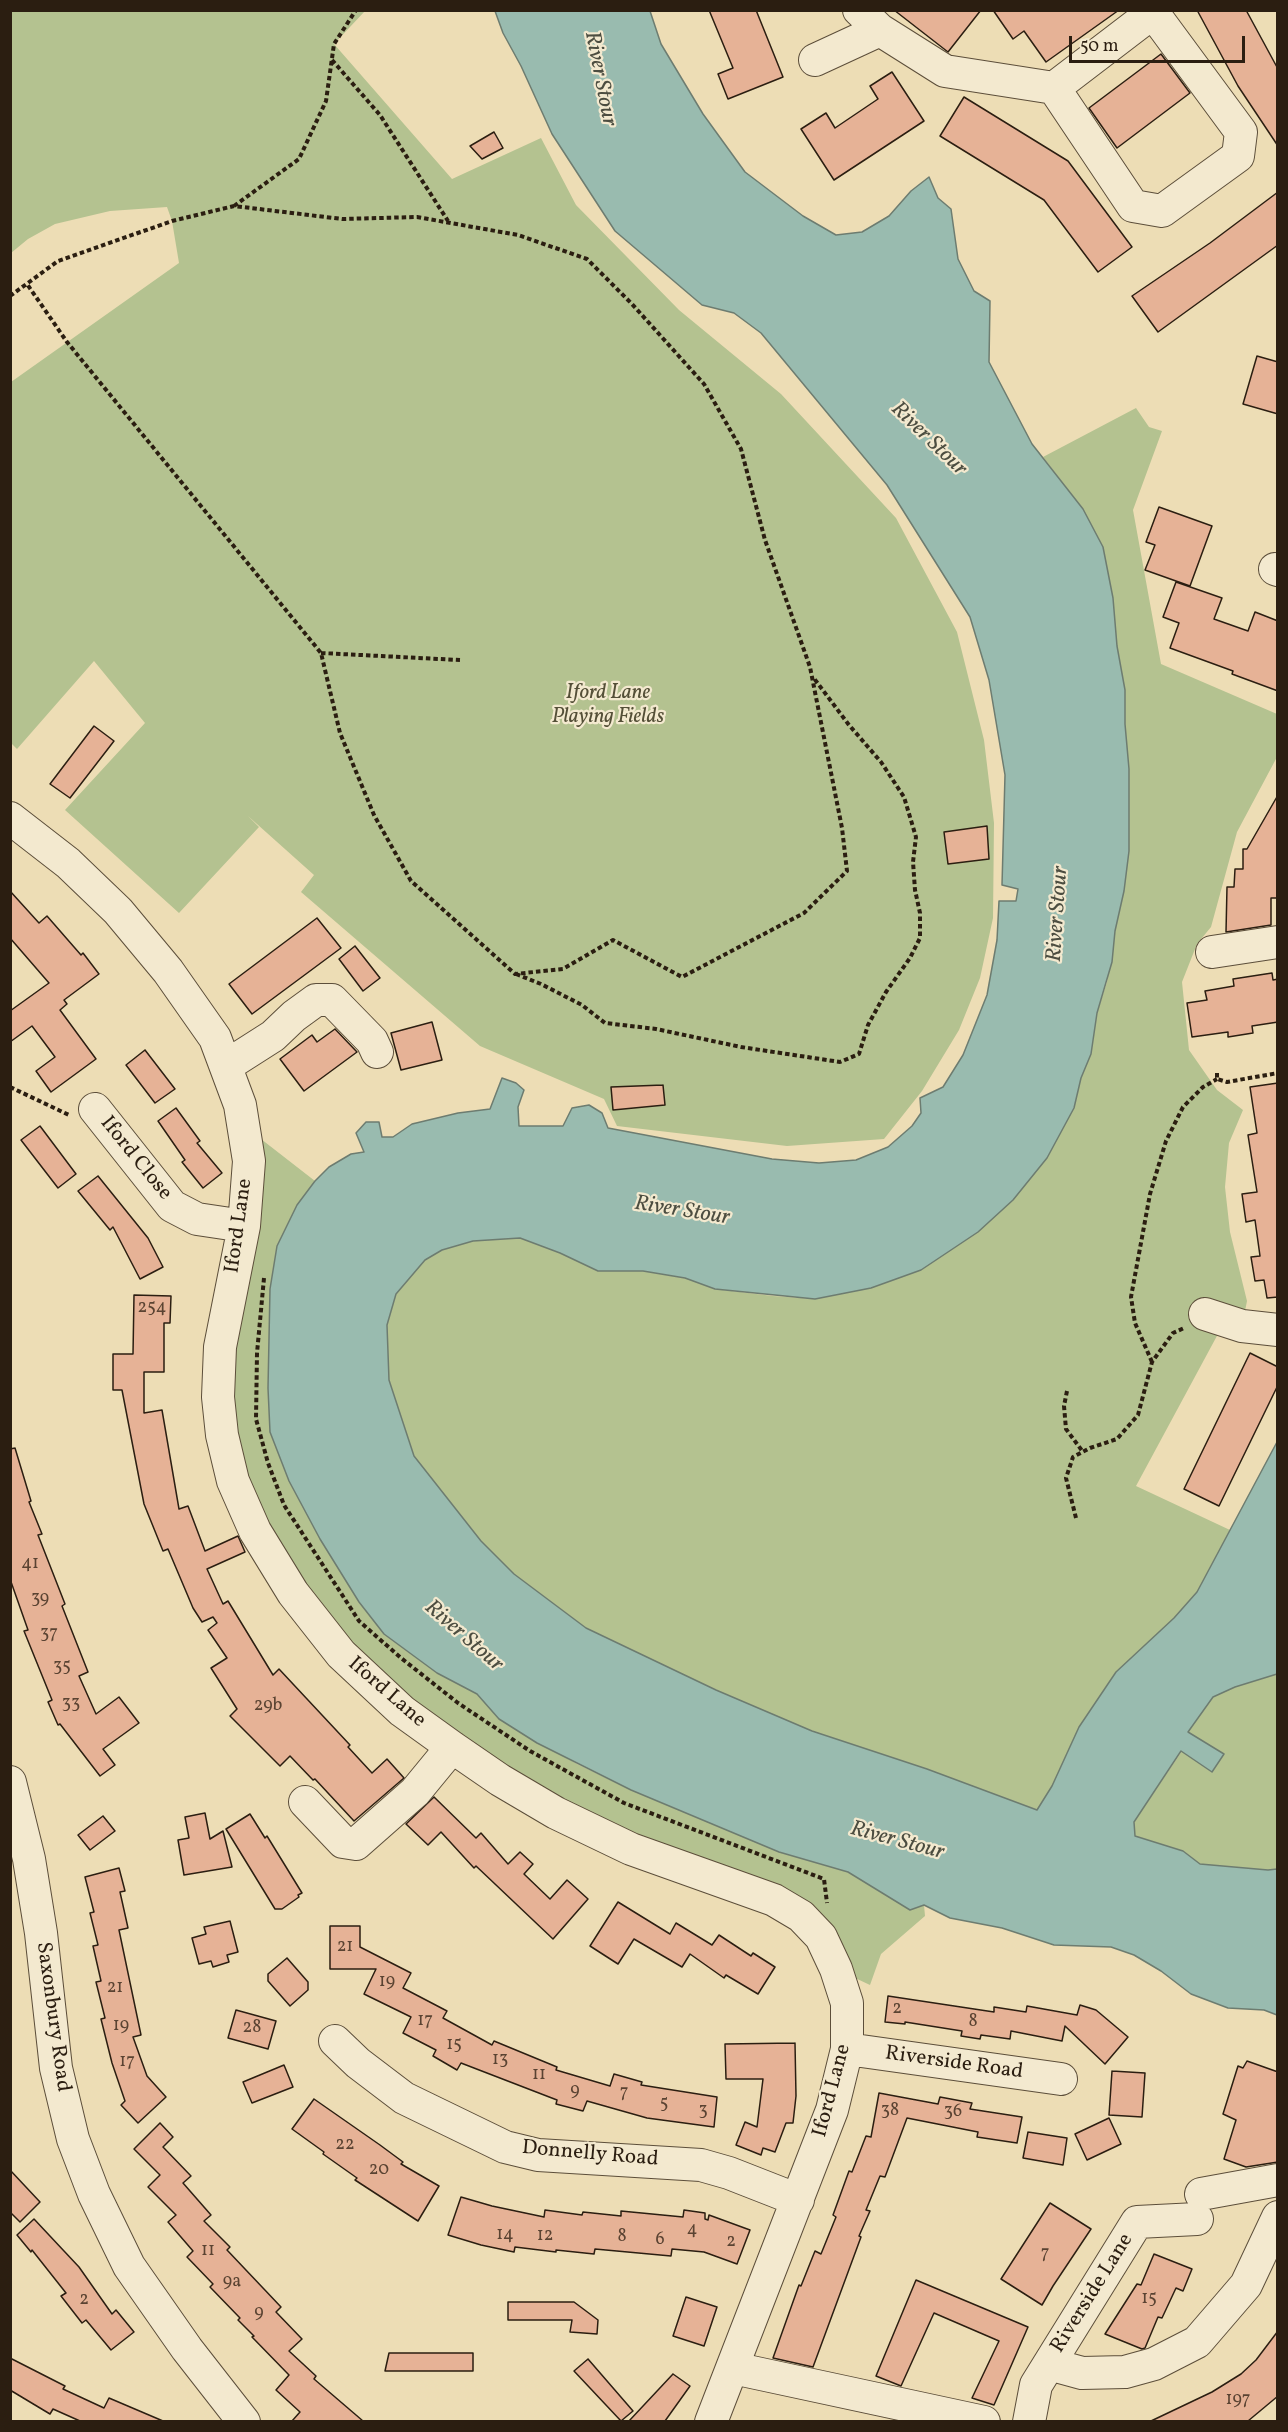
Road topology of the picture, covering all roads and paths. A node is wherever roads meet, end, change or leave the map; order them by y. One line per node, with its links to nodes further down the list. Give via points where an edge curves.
1 (356, 10): 4 (path, via 334,44)
2 (1155, 12): 6 (street); 6 (street, via 1241,132 1238,156 1162,211 1133,206)
3 (870, 20): 5 (street); 6 (street, via 945,71)
4 (332, 59): 7 (path, via 326,101 299,159); 8 (path, via 380,115)
5 (815, 60)
6 (1054, 88)
7 (234, 206): 8 (path, via 342,219 417,217); 9 (path, via 172,221 58,261)
8 (449, 223): 13 (path, via 518,235 587,259 704,384 741,450 765,540)
9 (27, 284): 10 (path); 11 (path, via 67,342)
10 (10, 296)
11 (321, 653): 12 (path); 17 (path, via 340,733 374,815 411,881)
12 (460, 660)
13 (811, 674): 17 (path, via 847,871 804,913 682,977 613,940 563,969); 17 (path, via 904,797 916,837 913,862 920,938 868,1025 859,1054 840,1062 604,1023 582,1005)
14 (10, 818): 19 (street, Iford Lane, via 68,863 118,911 168,971 215,1038)
15 (1278, 942): 16 (street)
16 (1212, 952)
17 (515, 974)
18 (377, 1052): 19 (street, via 372,1041 332,1000 316,1000 273,1036)
19 (226, 1066): 25 (street, Iford Lane, via 240,1105 249,1161)
20 (1217, 1072): 22 (path)
21 (1278, 1073): 22 (path, via 1227,1082)
22 (1217, 1079): 29 (path, via 1183,1107 1166,1141 1150,1194 1131,1297 1135,1323)
23 (10, 1087): 24 (path, via 72,1116)
24 (95, 1109): 25 (street, Iford Close, via 172,1206 197,1219)
25 (244, 1226): 33 (street, Iford Lane, via 220,1347 218,1397 233,1481 255,1531 287,1584 341,1654 402,1711)
26 (265, 1268): 36 (path, via 256,1419 284,1505 359,1621 458,1703 540,1757 624,1803 824,1879)
27 (1205, 1314): 28 (street, via 1242,1326); 29 (path, via 1173,1334)
28 (1278, 1330)
29 (1152, 1362): 31 (path, via 1138,1414 1117,1439)
30 (1067, 1391): 31 (path, via 1066,1429)
31 (1083, 1452): 32 (path, via 1073,1457 1066,1478)
32 (1076, 1518)
33 (452, 1747): 35 (street, via 415,1792 356,1844 343,1842); 38 (street, Iford Lane, via 566,1818 631,1849 774,1900 801,1916 821,1937 836,1969 847,2002)
34 (10, 1782): 45 (street, Saxonbury Road, via 29,1859 56,2068 73,2139 129,2266)
35 (305, 1802)
36 (829, 1913)
37 (335, 2041): 41 (street, Donnelly Road, via 404,2098 505,2147 538,2155 701,2165)
38 (847, 2049): 39 (street, Riverside Road); 41 (street, Iford Lane, via 832,2110)
39 (1061, 2079)
40 (1278, 2180): 43 (street, Riverside Lane, via 1199,2207 1137,2222)
41 (798, 2200): 44 (street, Iford Lane)
42 (1278, 2217): 43 (street, via 1246,2285 1197,2342 1154,2364 1125,2372 1082,2373)
43 (1049, 2364): 48 (street, Riverside Lane, via 1036,2385)
44 (733, 2367): 46 (street, Iford Lane); 47 (street)
45 (244, 2421)
46 (711, 2421)
47 (984, 2421)
48 (1029, 2421)

